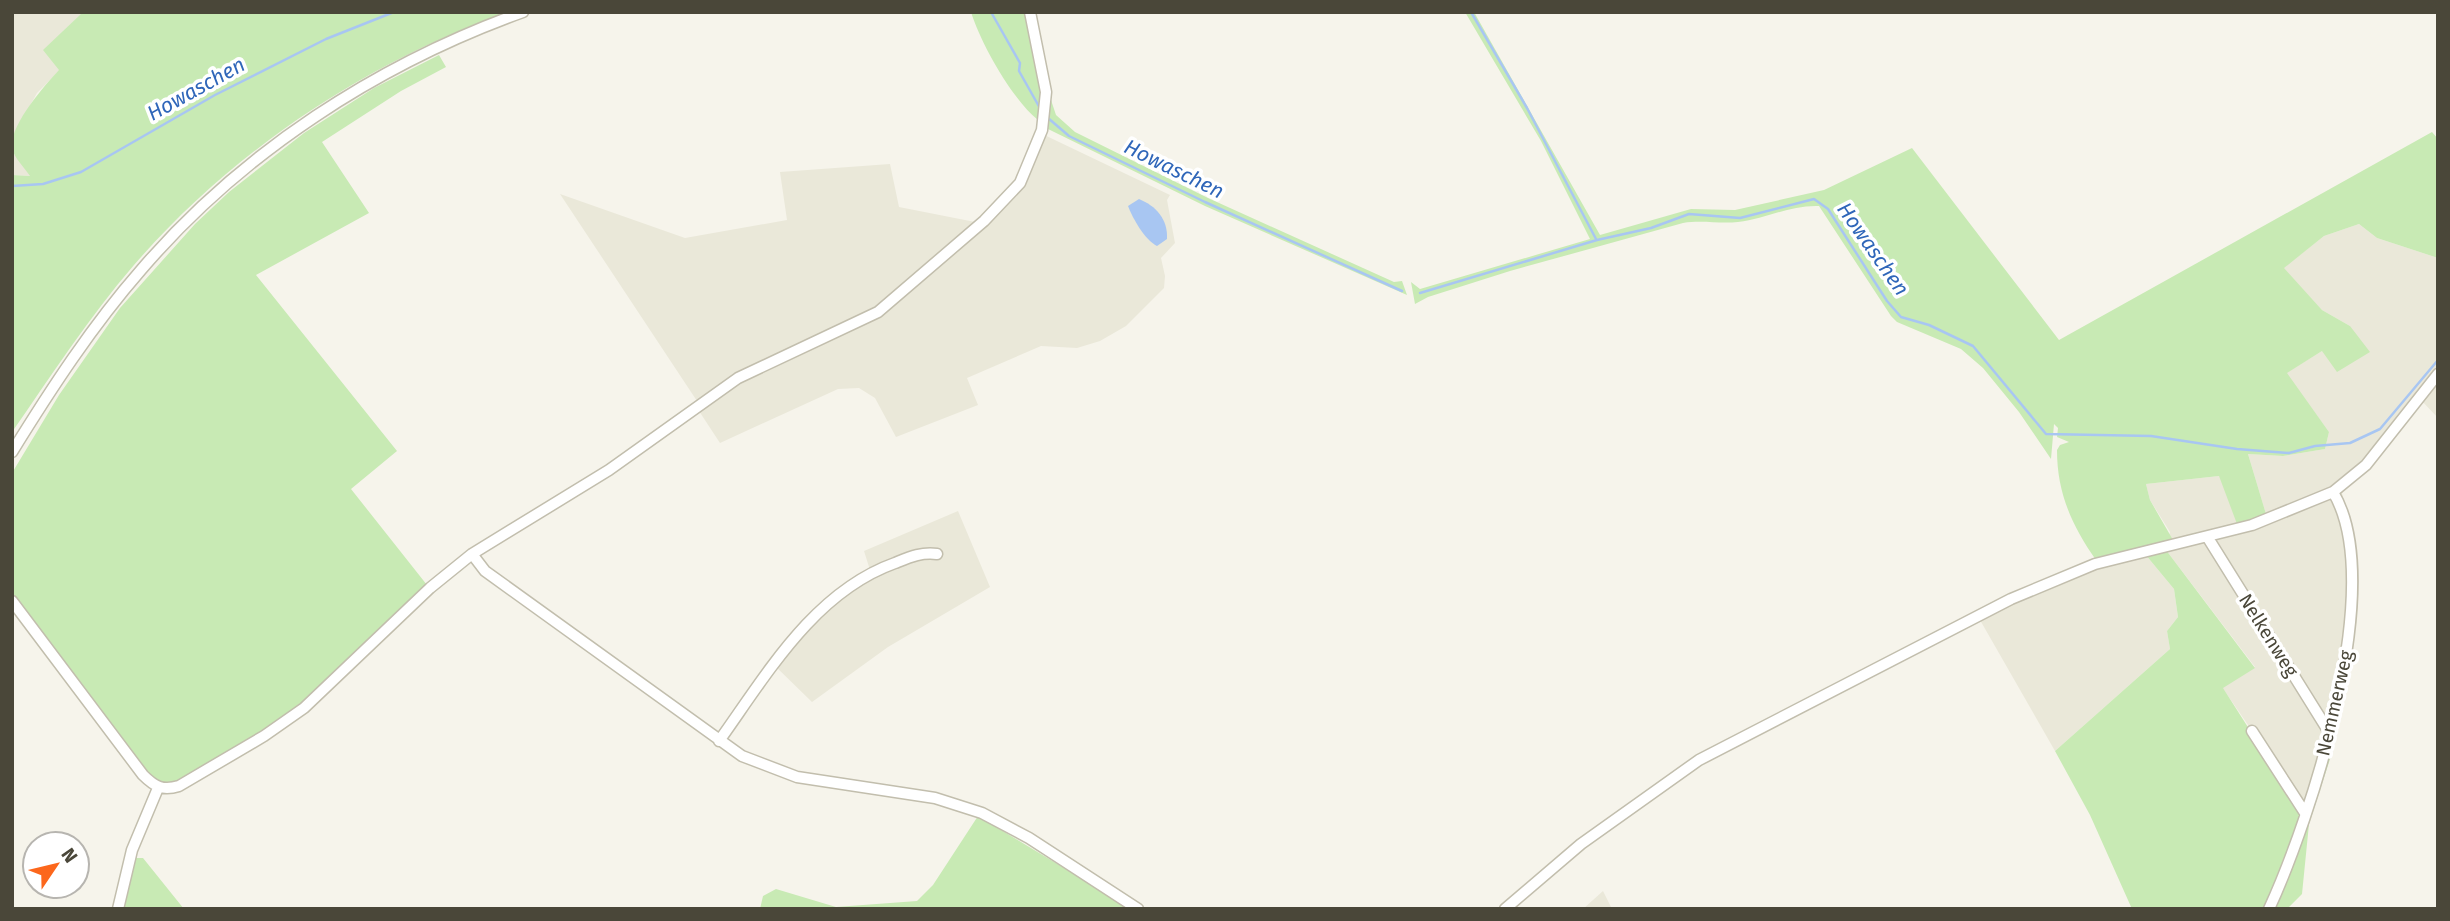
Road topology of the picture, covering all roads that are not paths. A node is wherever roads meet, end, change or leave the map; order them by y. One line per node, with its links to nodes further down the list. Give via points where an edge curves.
1 (523, 12): 4 (street, via 443,44 371,82 299,128 223,188 162,247 115,302)
2 (1030, 12): 7 (street, via 1046,104 1029,166 1007,199 890,303 738,378 609,470)
3 (2438, 374): 5 (street, via 2366,465)
4 (12, 452)
5 (2333, 492): 6 (street, via 2252,526); 11 (street, Nemmerweg, via 2347,538 2351,610 2344,671)
6 (2208, 538): 11 (street, Nelkenweg); 17 (street, via 2141,551 2070,573 1737,738 1650,792)
7 (472, 554): 12 (street, via 496,579); 13 (street, via 304,708 179,786)
8 (937, 554): 12 (street, via 923,552 880,569 825,606 791,641)
9 (12, 601): 13 (street, via 143,775)
10 (2252, 731): 14 (street)
11 (2329, 732): 14 (street, Nemmerweg)
12 (719, 741): 16 (street, via 742,756 788,774 935,798 982,813 1005,823)
13 (158, 788): 15 (street, via 132,850)
14 (2305, 813): 18 (street, Nemmerweg)
15 (118, 909)
16 (1138, 909)
17 (1505, 909)
18 (2269, 909)

